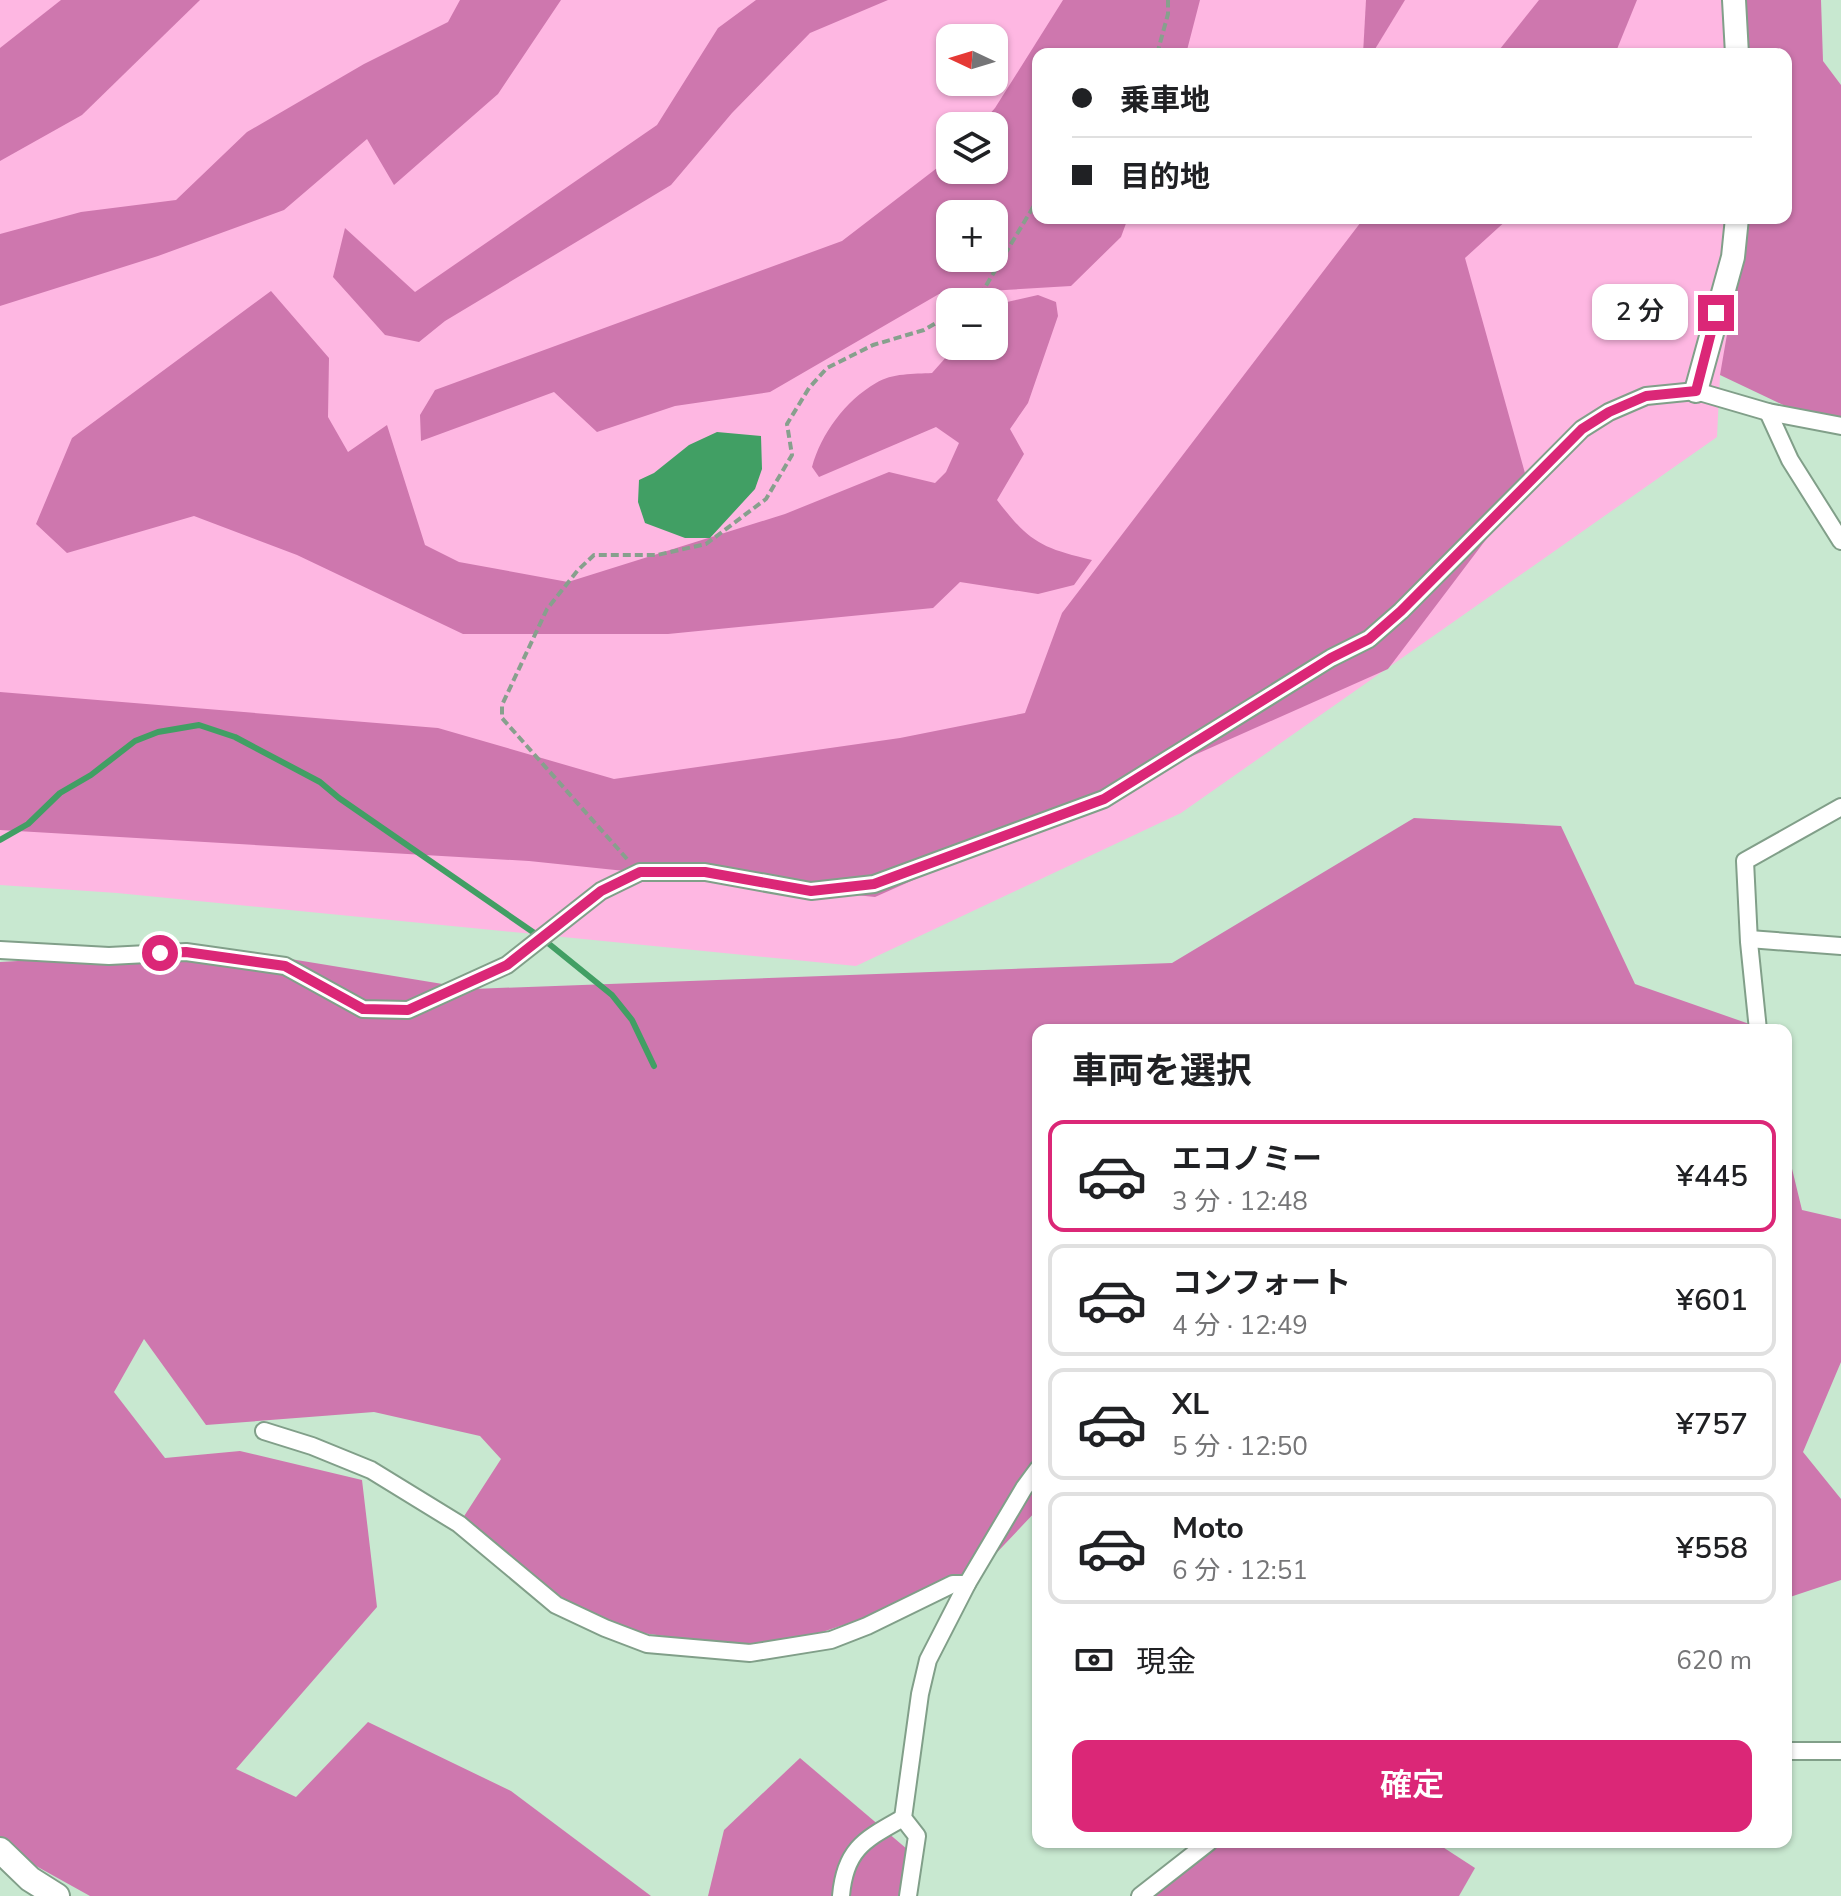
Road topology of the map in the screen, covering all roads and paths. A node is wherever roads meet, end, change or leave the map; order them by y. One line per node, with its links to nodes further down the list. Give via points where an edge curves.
1 (1168, 0): 3 (path)
2 (1734, 0): 4 (street)
3 (1159, 48)
4 (1737, 48)
5 (1032, 209): 7 (path)
6 (1736, 224): 9 (street, via 1733,257)
7 (985, 288)
8 (936, 323): 14 (path, via 827,368 787,424 792,455 766,499 706,544 657,555 594,555 547,609 502,705 502,718)
9 (1696, 391): 10 (street); 14 (street, via 1646,396 1582,429 1369,639 1104,799 874,884 811,891 705,872)
10 (1768, 412): 11 (street); 12 (street, via 1790,460)
11 (1841, 426)
12 (1841, 541)
13 (1841, 807): 15 (street, via 1745,861)
14 (640, 872): 17 (street, via 601,891 507,965 408,1010 363,1009 285,966 186,952 109,956)
15 (1749, 939): 16 (street); 18 (street)
16 (1841, 946)
17 (0, 950)
18 (1757, 1024)
19 (264, 1431): 21 (street, via 371,1470 459,1524 556,1605 647,1644 750,1653 831,1640 953,1584)
20 (1032, 1477): 21 (street)
21 (967, 1584): 24 (street, via 928,1660)
22 (1792, 1751): 23 (street)
23 (1841, 1751)
24 (903, 1818): 28 (street, via 863,1841 842,1876); 29 (street, via 917,1836)
25 (1201, 1848): 30 (street)
26 (0, 1850): 27 (main road)
27 (57, 1896)
28 (841, 1896)
29 (908, 1896)
30 (1140, 1896)

